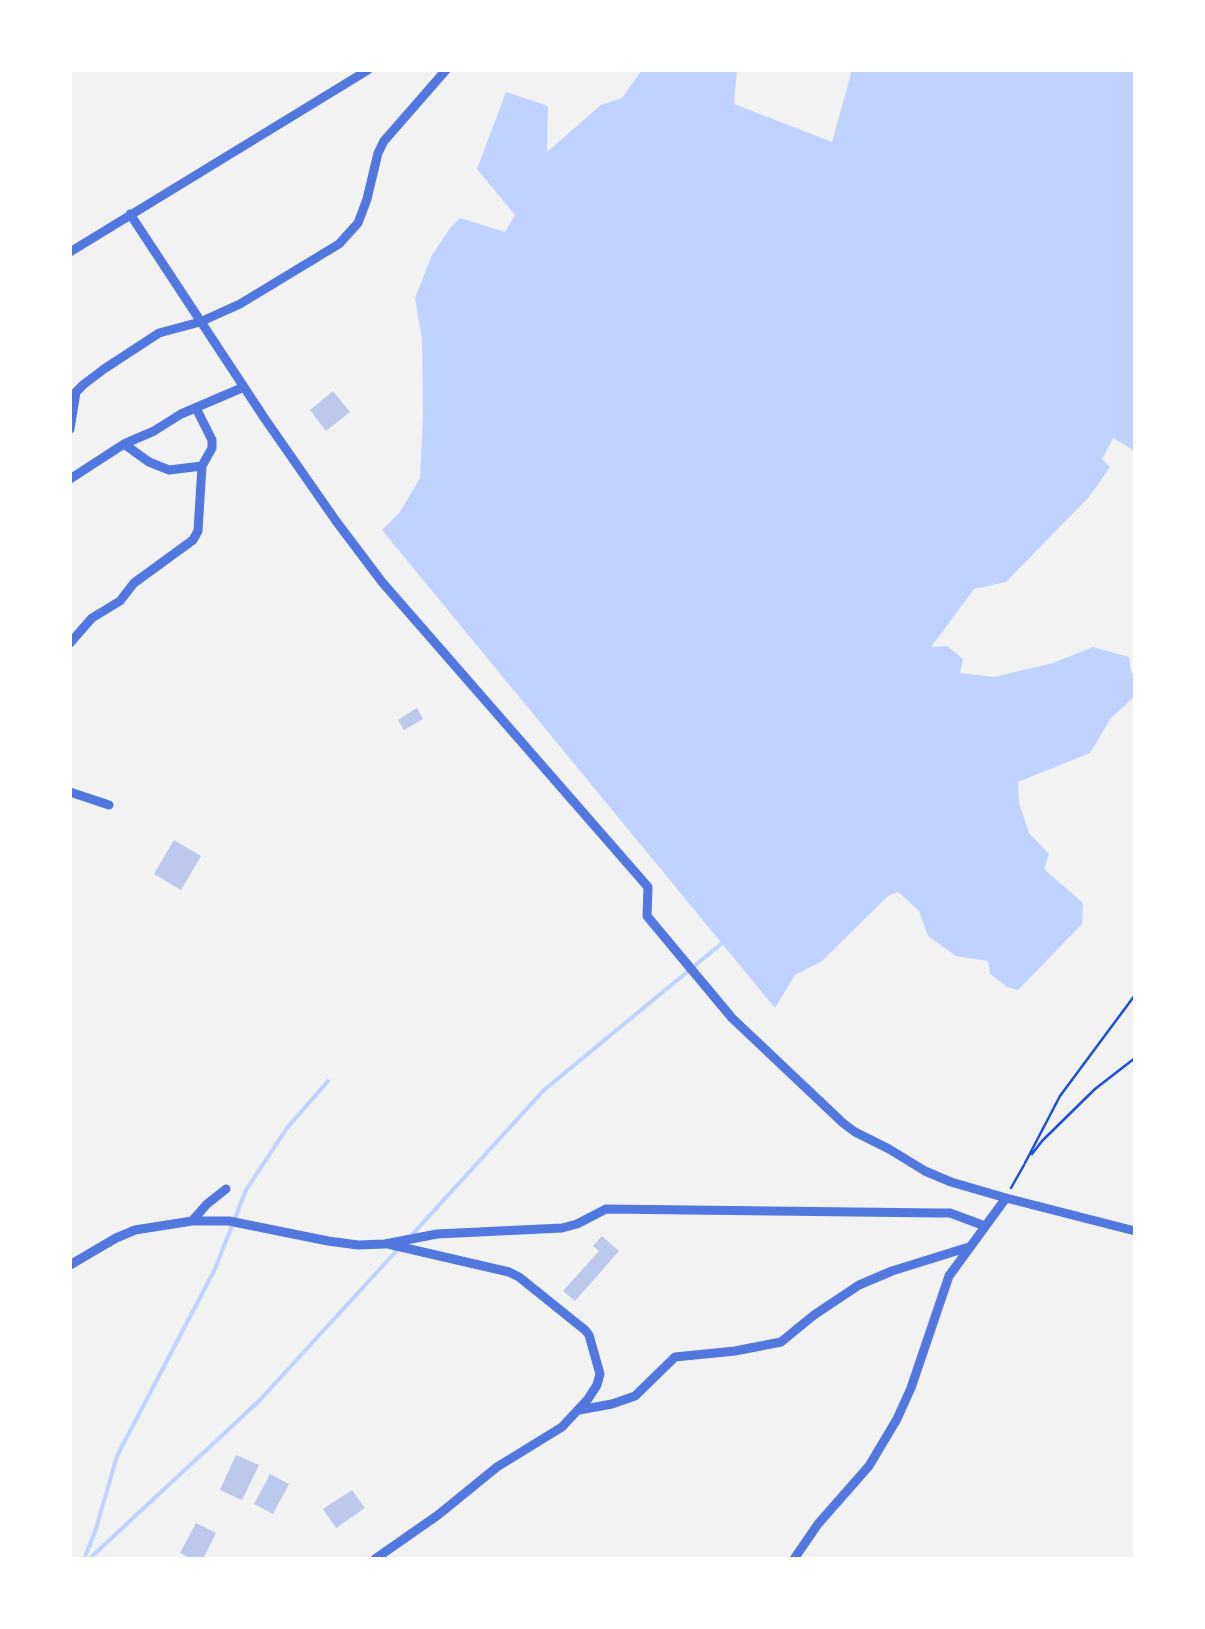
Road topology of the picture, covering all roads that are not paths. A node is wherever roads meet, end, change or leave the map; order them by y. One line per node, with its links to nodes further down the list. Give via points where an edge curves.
1 (368, 70): 3 (street)
2 (446, 70): 5 (street, via 384,141 358,223 340,244)
3 (130, 214): 4 (street); 5 (street)
4 (70, 252)
5 (200, 322): 6 (street); 7 (street, via 159,333)
6 (244, 388): 8 (street); 17 (street, via 382,582 648,887 646,916 732,1018 855,1132 932,1175)
7 (73, 394): 9 (street)
8 (196, 408): 10 (street); 11 (street, via 212,440)
9 (70, 430)
10 (124, 444): 11 (street, via 169,470); 12 (street)
11 (202, 466): 13 (street, via 194,540 134,583)
12 (70, 479)
13 (70, 643)
14 (70, 792): 15 (street)
15 (109, 805)
16 (226, 1189): 18 (street)
17 (1006, 1198): 19 (street); 20 (street)
18 (192, 1222): 21 (street, via 229,1221 346,1244); 23 (street, via 135,1230)
19 (985, 1226): 21 (street, via 938,1213 606,1209 562,1228 437,1234); 22 (street)
20 (1135, 1231)
21 (385, 1244): 24 (street, via 509,1272 580,1325 600,1374)
22 (969, 1246): 24 (street, via 858,1285 777,1344 675,1357 635,1396); 26 (street, via 948,1276 897,1418 869,1466)
23 (70, 1265)
24 (578, 1410): 25 (street)
25 (376, 1559)
26 (794, 1559)

